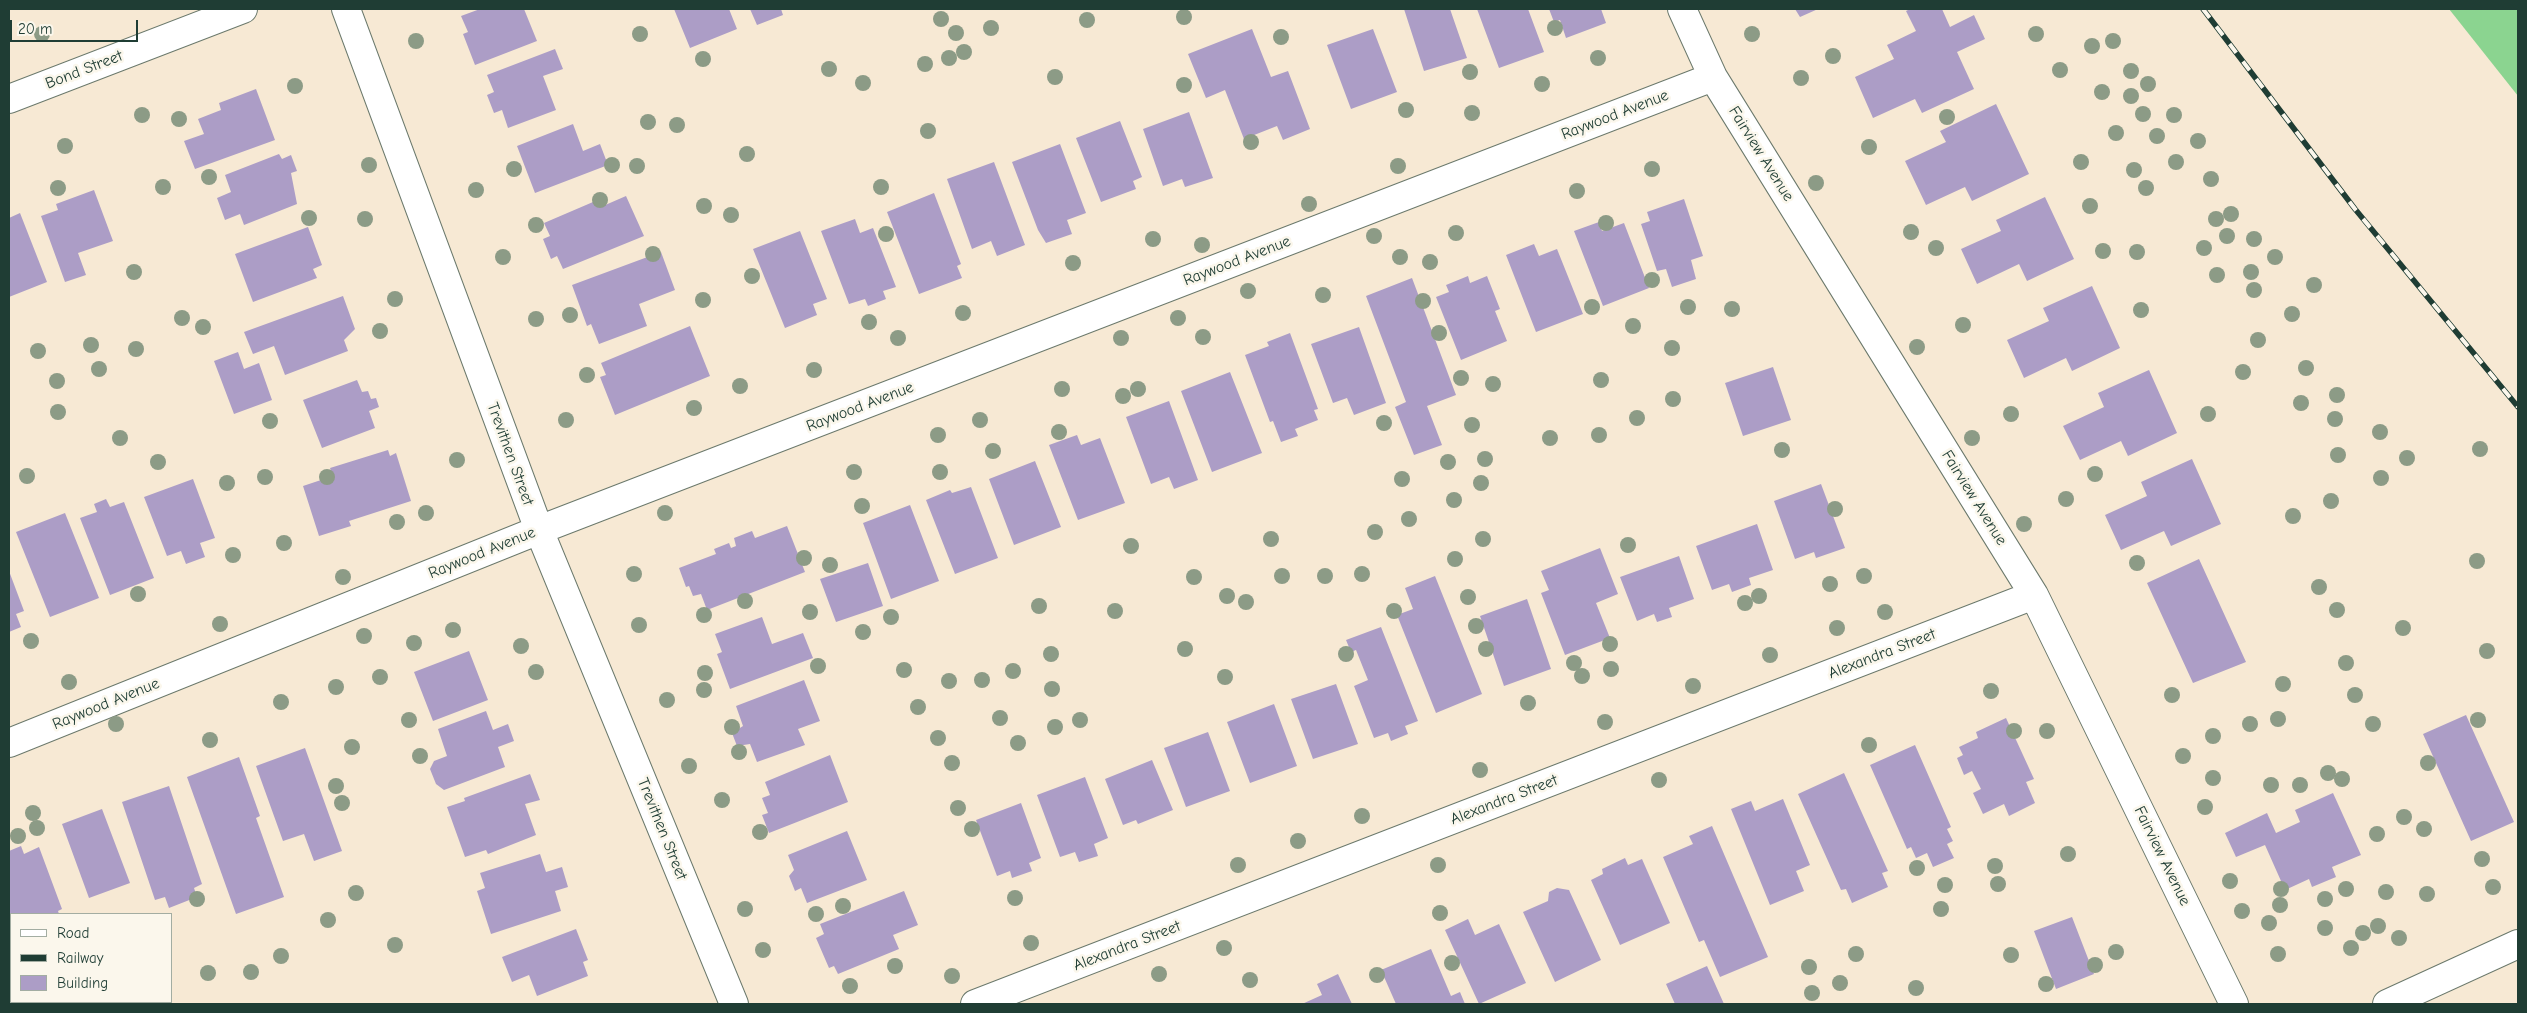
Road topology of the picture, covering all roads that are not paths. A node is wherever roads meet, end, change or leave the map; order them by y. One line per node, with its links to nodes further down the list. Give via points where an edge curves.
1 (243, 9): 5 (street, Bond Street)
2 (346, 9): 6 (street, Trevithen Street)
3 (1682, 9): 4 (street, Fairview Avenue)
4 (1713, 77): 6 (street, Raywood Avenue); 7 (street, Fairview Avenue)
5 (9, 99)
6 (539, 530): 8 (street, Raywood Avenue); 10 (street, Trevithen Street)
7 (2034, 596): 11 (street, Alexandra Street); 12 (street, Fairview Avenue)
8 (9, 743)
9 (2518, 944): 13 (street)
10 (734, 1004)
11 (975, 1004)
12 (2234, 1004)
13 (2387, 1004)

